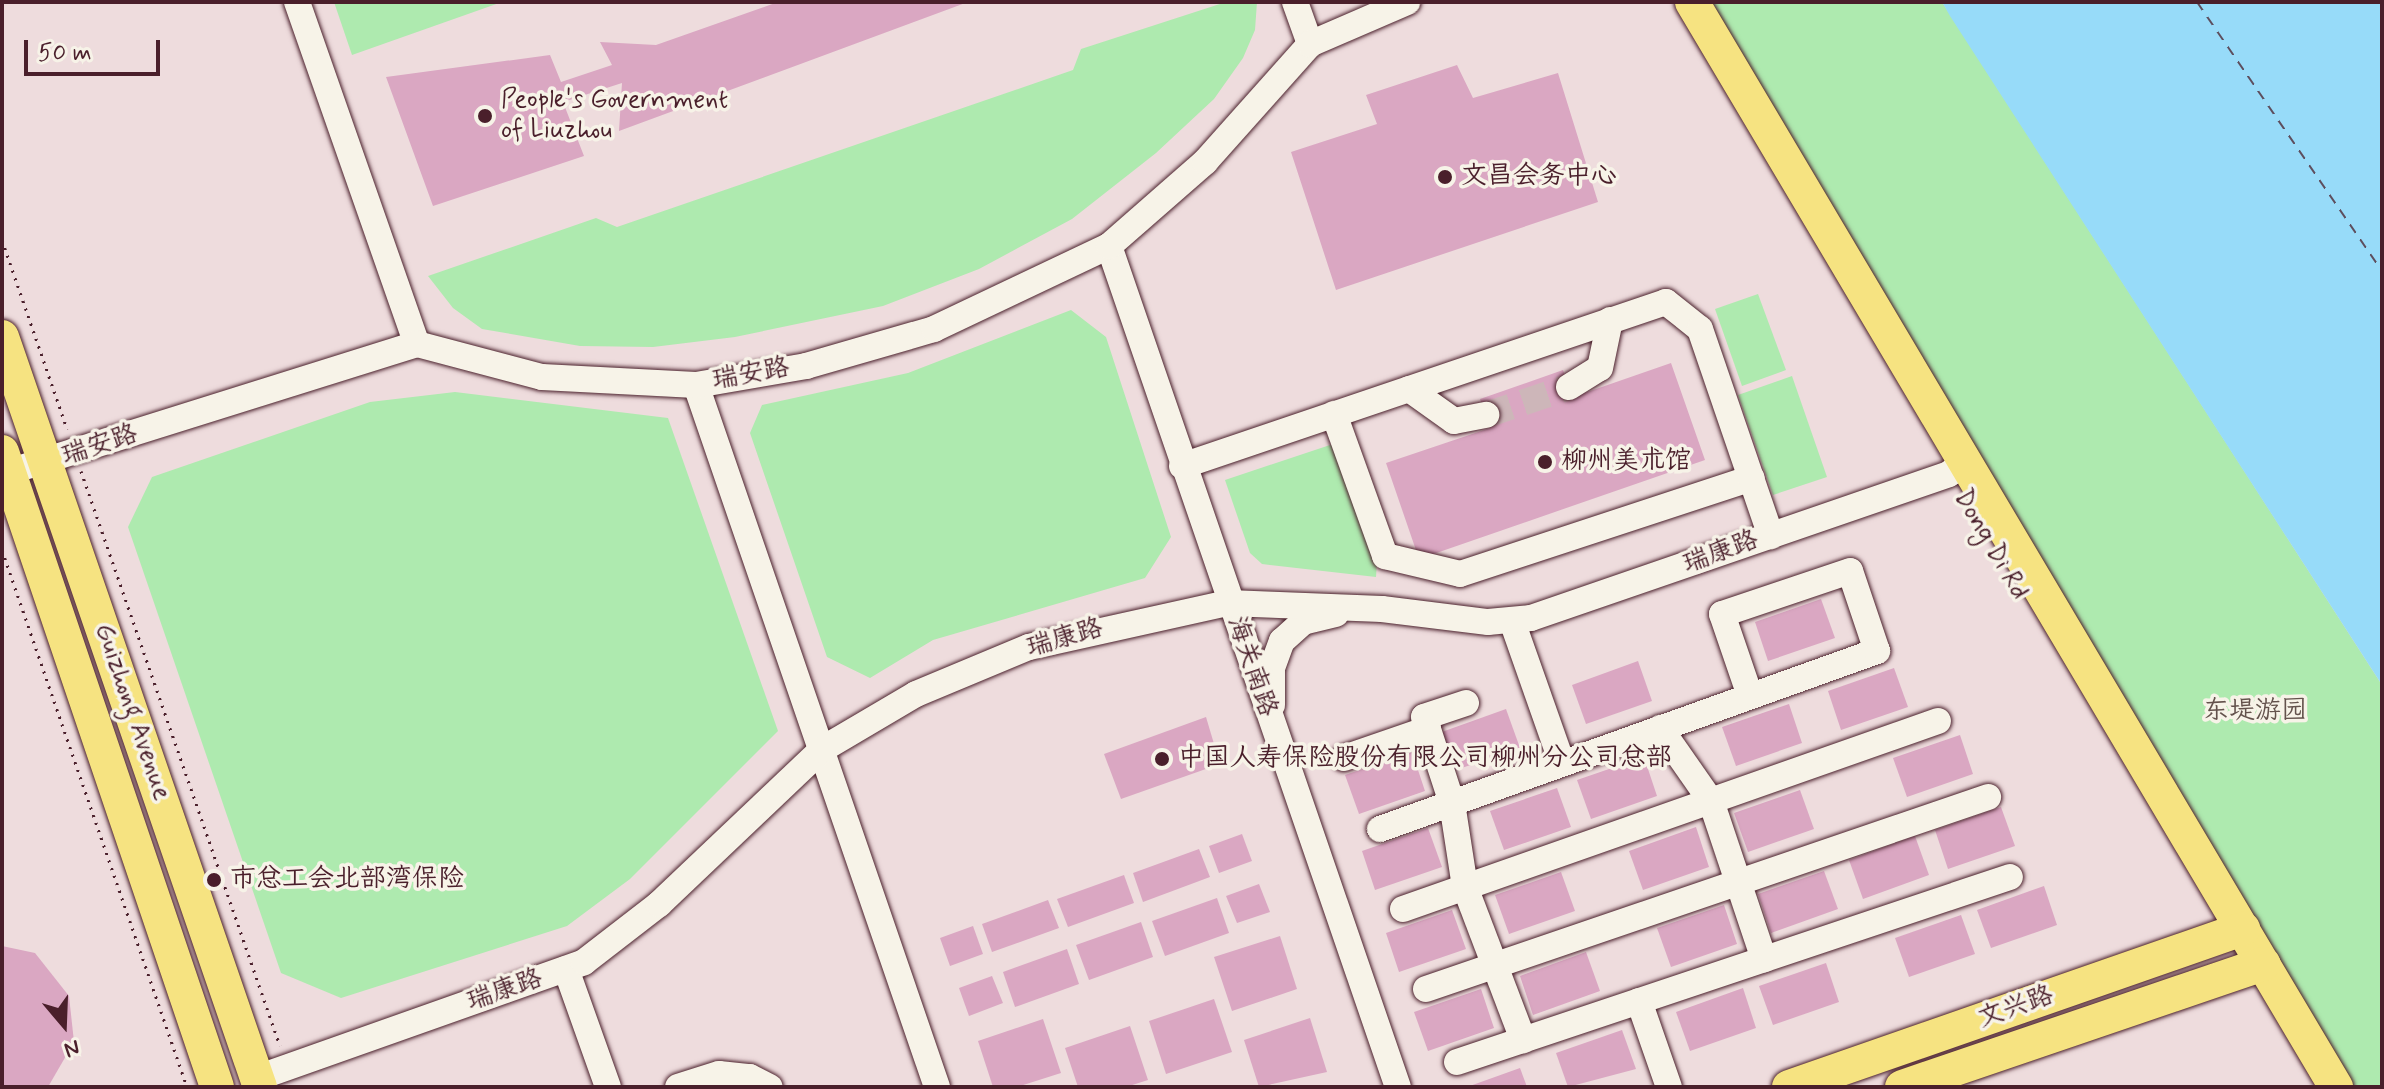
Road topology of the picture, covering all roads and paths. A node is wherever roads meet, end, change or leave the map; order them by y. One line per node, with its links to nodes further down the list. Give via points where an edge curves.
1 (297, 2): 11 (street)
2 (1295, 2): 6 (street)
3 (1407, 2): 6 (street, 瑞安路)
4 (1671, 2): 20 (main road, Dong Di Rd)
5 (1692, 2): 20 (main road)
6 (1310, 44): 8 (street, 瑞安路, via 1205,162)
7 (2, 240): 17 (path)
8 (1109, 246): 12 (street, 瑞安路, via 934,329 806,366); 18 (street, 海关南路)
9 (1610, 320): 13 (street, via 1600,368); 14 (street); 21 (street, via 1666,302 1700,329)
10 (2, 337): 17 (main road, Guizhong Avenue)
11 (417, 344): 12 (street, 瑞安路, via 542,377); 17 (street, 瑞安路)
12 (696, 385): 33 (street)
13 (1569, 387)
14 (1409, 389): 15 (street); 16 (street, via 1454,421)
15 (1334, 414): 18 (street); 21 (street, via 1385,556 1460,574)
16 (1486, 415)
17 (61, 459): 19 (street, 瑞安路); 53 (main road, Guizhong Avenue); 53 (path)
18 (1182, 466): 24 (street, 海关南路)
19 (5, 467): 55 (main road, Guizhong Avenue)
20 (1957, 467): 22 (street, 瑞康路); 44 (main road)
21 (1752, 478): 22 (street)
22 (1771, 536): 26 (street, 瑞康路, via 1556,612)
23 (2, 550): 54 (path)
24 (1228, 603): 25 (street, 瑞康路); 32 (street, 海关南路); 33 (street, 瑞康路, via 1029,647 916,694)
25 (1382, 609): 26 (street, 瑞康路); 32 (street, via 1317,617 1282,641 1272,668)
26 (1512, 621): 35 (street)
27 (1750, 696): 27 (street, via 1722,614 1850,571 1877,651); 30 (street)
28 (1466, 703): 31 (street, via 1424,717)
29 (1938, 721): 37 (street)
30 (1660, 728): 35 (street); 37 (street)
31 (1428, 729): 34 (street); 38 (street)
32 (1273, 732): 60 (street, 海关南路)
33 (821, 750): 48 (street, 瑞康路, via 617,941); 59 (street)
34 (1344, 758)
35 (1562, 763): 38 (street)
36 (1988, 797): 41 (street)
37 (1711, 801): 41 (street); 42 (street)
38 (1452, 803): 39 (street); 42 (street)
39 (1380, 829)
40 (2010, 877): 45 (street)
41 (1738, 883): 45 (street); 46 (street)
42 (1465, 887): 43 (street); 46 (street)
43 (1403, 909)
44 (2232, 933): 47 (main road); 62 (main road, 文兴路)
45 (1764, 959): 50 (street)
46 (1496, 967): 49 (street); 51 (street)
47 (2252, 968): 63 (main road, 文兴路); 64 (main road); 65 (main road)
48 (566, 969): 53 (street, 瑞康路); 56 (street)
49 (1426, 989)
50 (1639, 1001): 51 (street); 61 (street)
51 (1523, 1040): 52 (street)
52 (1457, 1062)
53 (268, 1078)
54 (187, 1087)
55 (217, 1087)
56 (608, 1087)
57 (678, 1087): 58 (street, via 719,1074 750,1077)
58 (770, 1087)
59 (937, 1087)
60 (1398, 1087)
61 (1669, 1087)
62 (1789, 1087)
63 (1902, 1087)
64 (2311, 1087)
65 (2336, 1087)

